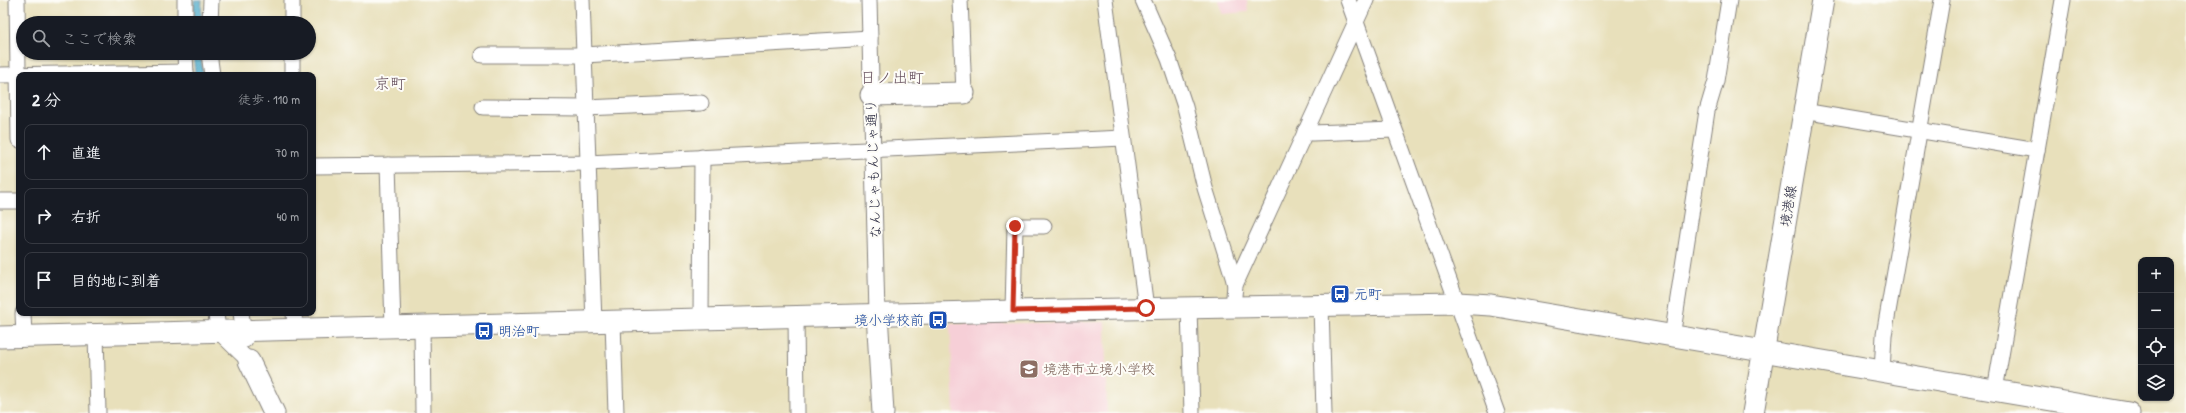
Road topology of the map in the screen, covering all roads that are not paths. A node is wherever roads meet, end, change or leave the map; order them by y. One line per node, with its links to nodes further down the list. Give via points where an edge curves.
1 (17, 0): 16 (street)
2 (185, 0): 17 (street)
3 (211, 0): 18 (street)
4 (292, 0): 19 (street)
5 (582, 0): 23 (street)
6 (869, 0): 21 (street, なんじゃもんじゃ通り)
7 (960, 0): 34 (street)
8 (1104, 0): 43 (street)
9 (1143, 0): 53 (street, via 1169,59 1183,100 1205,188)
10 (1348, 0): 20 (street)
11 (1366, 0): 20 (street)
12 (1729, 0): 73 (street, via 1716,81 1707,111)
13 (1823, 0): 39 (street, 境港線)
14 (1942, 0): 41 (street)
15 (2063, 0): 45 (street)
16 (17, 16)
17 (185, 16)
18 (210, 16)
19 (292, 16)
20 (1356, 22): 40 (street); 42 (street)
21 (870, 38): 23 (street); 35 (street, なんじゃもんじゃ通り)
22 (482, 55): 23 (street)
23 (584, 55): 38 (street)
24 (18, 60): 28 (street)
25 (185, 60): 29 (street)
26 (210, 60): 30 (street)
27 (292, 60): 31 (street)
28 (18, 72)
29 (186, 72)
30 (212, 72)
31 (292, 72)
32 (0, 75): 33 (street)
33 (16, 75)
34 (964, 93): 35 (street)
35 (871, 95): 44 (street, なんじゃもんじゃ通り)
36 (701, 103): 38 (street)
37 (483, 107): 38 (street)
38 (585, 108): 47 (street)
39 (1803, 111): 41 (street); 74 (street, 境港線)
40 (1394, 130): 42 (street); 54 (street)
41 (1920, 130): 45 (street); 76 (street, via 1884,335)
42 (1305, 132): 53 (street)
43 (1123, 138): 44 (street); 58 (street)
44 (874, 150): 46 (street); 60 (street, なんじゃもんじゃ通り)
45 (2038, 150): 77 (street)
46 (702, 157): 47 (street); 63 (street)
47 (587, 163): 48 (street); 67 (street)
48 (388, 165): 49 (street); 68 (street)
49 (316, 166)
50 (0, 201): 51 (street)
51 (16, 201)
52 (1044, 226): 59 (street, via 1015,226)
53 (1235, 285): 57 (street)
54 (1457, 303): 55 (street); 73 (street, via 1491,305); 87 (street)
55 (1321, 305): 57 (street); 86 (street)
56 (1189, 307): 57 (street); 58 (street); 85 (street)
57 (1233, 307)
58 (1146, 308): 59 (street)
59 (1013, 311): 60 (street)
60 (877, 314): 62 (street); 84 (street)
61 (23, 316): 71 (street)
62 (796, 316): 63 (street); 83 (street)
63 (701, 319): 67 (street)
64 (294, 321): 66 (street); 68 (street)
65 (217, 322): 66 (street); 70 (street); 75 (street)
66 (242, 322): 75 (street)
67 (603, 322): 69 (street); 82 (street)
68 (393, 326): 69 (street)
69 (422, 326): 81 (street)
70 (96, 334): 71 (street); 79 (street)
71 (24, 336): 72 (street)
72 (0, 337)
73 (1672, 337): 74 (street)
74 (1763, 353): 76 (street); 88 (street, 境港線)
75 (249, 361): 80 (street)
76 (1882, 372): 77 (street)
77 (1996, 390): 78 (street)
78 (2106, 411): 89 (street)
79 (98, 413)
80 (274, 413)
81 (423, 413)
82 (616, 413)
83 (798, 413)
84 (883, 413)
85 (1192, 413)
86 (1324, 413)
87 (1497, 413)
88 (1753, 413)
89 (2129, 413)

